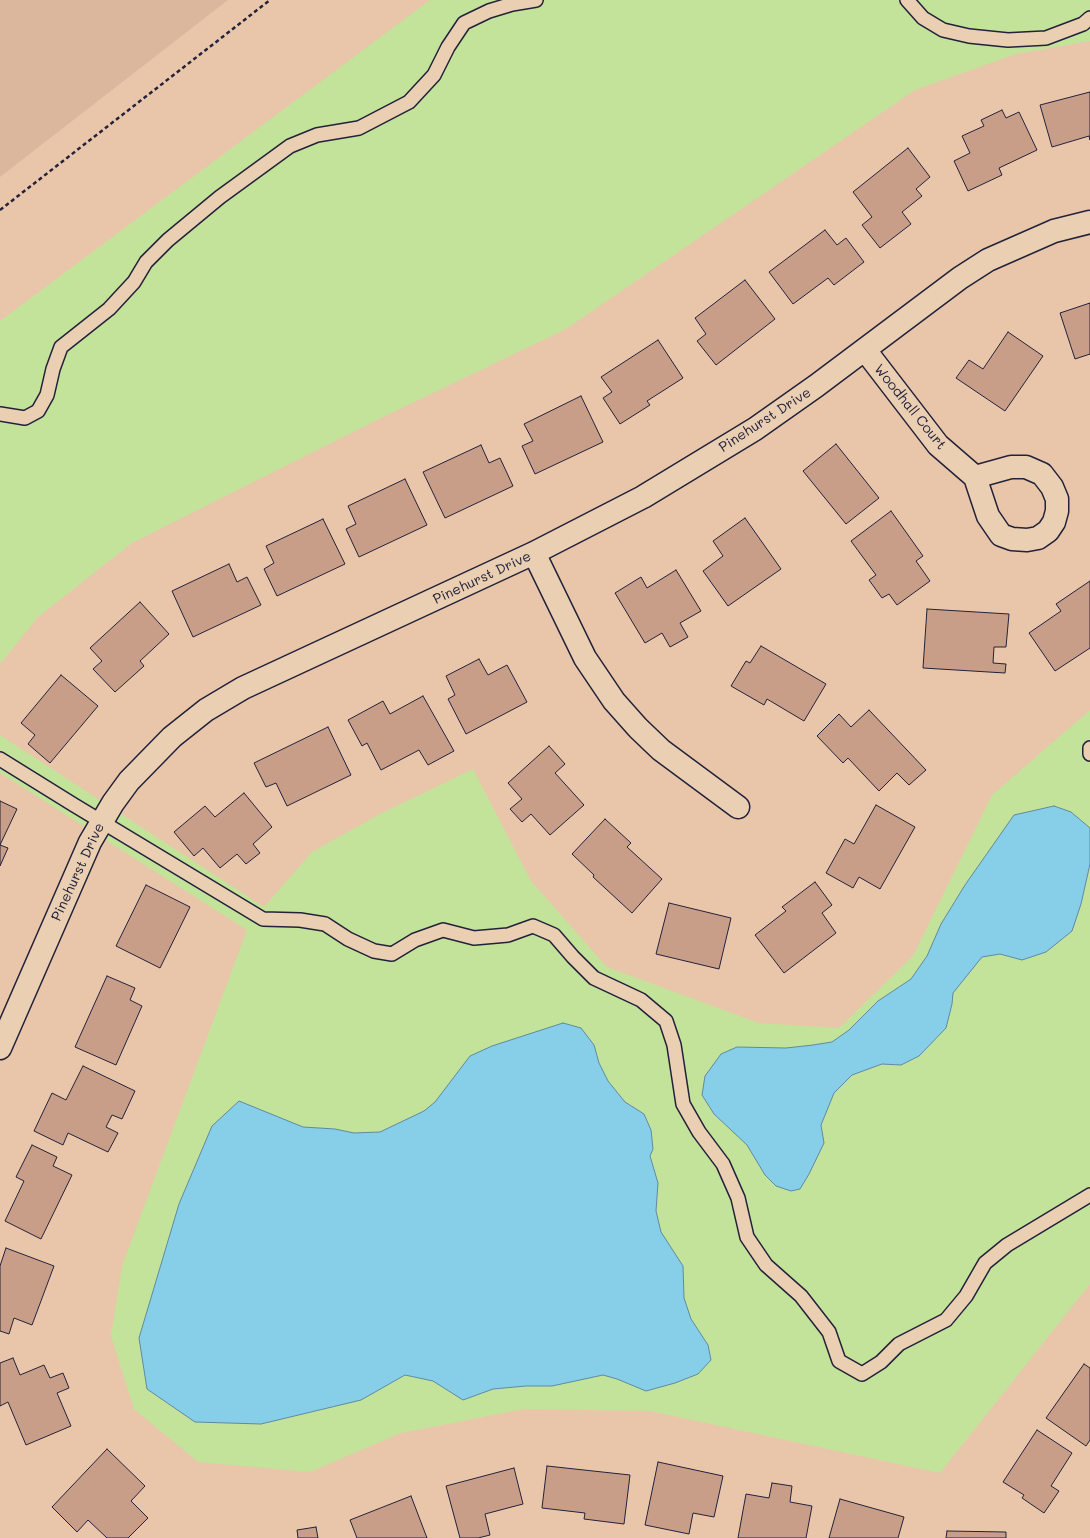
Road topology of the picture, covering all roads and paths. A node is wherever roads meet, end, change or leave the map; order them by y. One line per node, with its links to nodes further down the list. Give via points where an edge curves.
1 (270, 0): 5 (path)
2 (536, 0): 8 (lane, via 489,11 464,24 448,47 434,75 409,102 359,128 317,135 290,146 220,197 168,240 146,262 134,282 109,309 61,347 47,395 38,411 25,418)
3 (907, 0): 4 (lane, via 923,18 943,30 1008,40 1046,38 1083,24)
4 (1090, 18)
5 (0, 210)
6 (1090, 222): 7 (street, Pinehurst Drive, via 1054,231 988,260 960,278)
7 (865, 350): 9 (street, Woodhall Court, via 938,445); 10 (street, Pinehurst Drive, via 755,429 643,497)
8 (0, 414)
9 (975, 477)
10 (534, 554): 14 (street, via 585,658 614,701 661,750); 15 (street, Pinehurst Drive, via 243,688 206,710 172,737 129,781)
11 (1090, 748): 12 (lane)
12 (1090, 754)
13 (0, 759): 15 (lane)
14 (738, 807)
15 (102, 822): 16 (street, Pinehurst Drive, via 90,842); 17 (lane, via 263,919 325,924 348,939 374,951 392,954 415,940 443,930 474,938 508,935 533,926 554,935 594,978 642,1000 666,1021 674,1045 682,1104 723,1164 738,1198 747,1237 766,1265 801,1296 828,1332 839,1361 862,1374 881,1362 899,1344 946,1320 966,1296 985,1263 1007,1245)
16 (0, 1048)
17 (1090, 1195)

